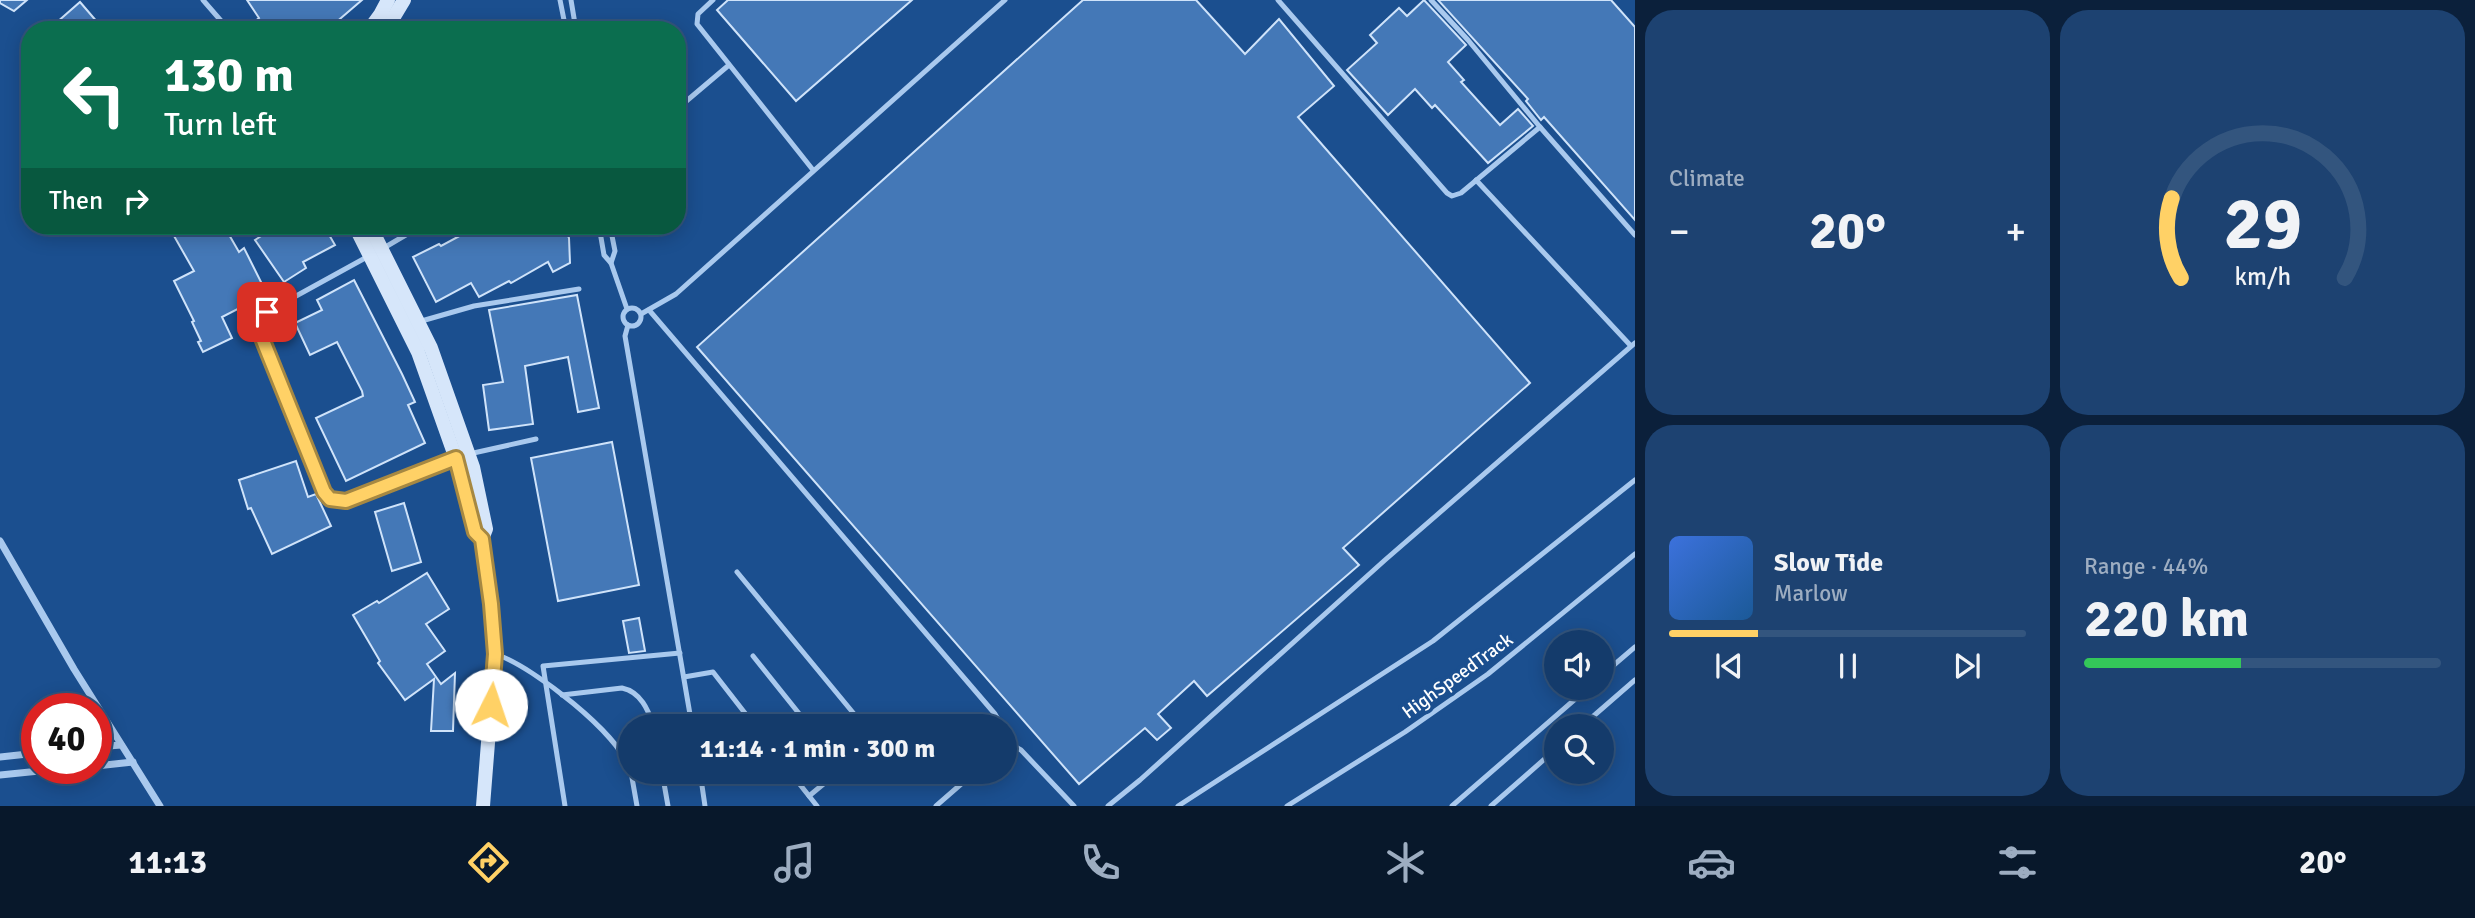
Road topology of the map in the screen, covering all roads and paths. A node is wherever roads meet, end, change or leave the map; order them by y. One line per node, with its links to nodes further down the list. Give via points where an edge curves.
1 (203, 0): 10 (lane)
2 (388, 0): 11 (street)
3 (404, 0): 12 (street)
4 (560, 0): 13 (lane)
5 (570, 0): 14 (lane)
6 (713, 0): 15 (lane, via 698,14 697,24)
7 (1006, 0): 18 (lane)
8 (1278, 0): 19 (lane, via 1447,193 1461,193)
9 (1431, 0): 17 (lane)
10 (221, 21)
11 (376, 21)
12 (391, 21)
13 (564, 21)
14 (574, 21)
15 (729, 65): 16 (lane); 18 (lane)
16 (686, 101)
17 (1539, 127): 19 (lane); 25 (lane)
18 (813, 170): 30 (lane, via 676,294)
19 (1476, 180): 34 (lane)
20 (362, 235): 26 (street)
21 (372, 235): 26 (street)
22 (405, 235): 26 (lane)
23 (601, 235): 27 (lane, via 604,255)
24 (612, 235): 27 (lane, via 615,251)
25 (1635, 235)
26 (376, 252): 32 (street); 36 (lane, via 267,312 260,326 324,492 330,499 346,501)
27 (611, 263): 29 (lane)
28 (579, 289): 32 (lane, via 474,306)
29 (627, 310): 31 (lane, via 636,308); 33 (lane, via 623,318)
30 (649, 310): 31 (lane); 56 (lane)
31 (641, 314): 33 (lane, via 639,324)
32 (413, 325): 36 (street, via 431,348)
33 (628, 325): 42 (lane, via 625,336)
34 (1633, 345): 85 (lane)
35 (536, 439): 36 (lane)
36 (462, 456): 43 (street, via 486,528 482,539)
37 (1635, 480): 86 (lane, via 1433,641)
38 (0, 541): 58 (street)
39 (1635, 554): 87 (lane, HighSpeedTrack, via 1489,674)
40 (737, 572): 55 (lane)
41 (1635, 647): 45 (lane)
42 (680, 653): 46 (lane); 48 (lane, via 543,666)
43 (495, 654): 48 (lane); 77 (street)
44 (753, 656): 54 (lane)
45 (1614, 665)
46 (684, 677): 52 (lane); 53 (lane, via 713,672)
47 (1635, 680): 57 (lane)
48 (544, 682): 49 (lane); 78 (lane)
49 (562, 695): 51 (lane, via 622,688 630,690); 60 (lane)
50 (1574, 700): 88 (lane)
51 (649, 714)
52 (690, 714)
53 (746, 714)
54 (799, 714)
55 (854, 714)
56 (995, 714)
57 (1596, 714)
58 (121, 744): 59 (street); 65 (street)
59 (112, 745)
60 (618, 746)
61 (1017, 748): 84 (lane)
62 (21, 755): 63 (street)
63 (0, 757)
64 (1544, 759): 89 (lane)
65 (133, 762): 66 (street); 76 (street)
66 (112, 764)
67 (21, 773): 68 (street)
68 (0, 775)
69 (633, 784): 79 (lane)
70 (664, 784): 80 (lane)
71 (702, 784): 81 (lane)
72 (799, 784): 75 (lane)
73 (823, 784): 75 (lane)
74 (961, 784): 83 (lane)
75 (808, 796): 82 (lane)
76 (160, 806)
77 (483, 806)
78 (565, 806)
79 (637, 806)
80 (668, 806)
81 (705, 806)
82 (817, 806)
83 (936, 806)
84 (1074, 806)
85 (1108, 806)
86 (1178, 806)
87 (1287, 806)
88 (1452, 806)
89 (1490, 806)

